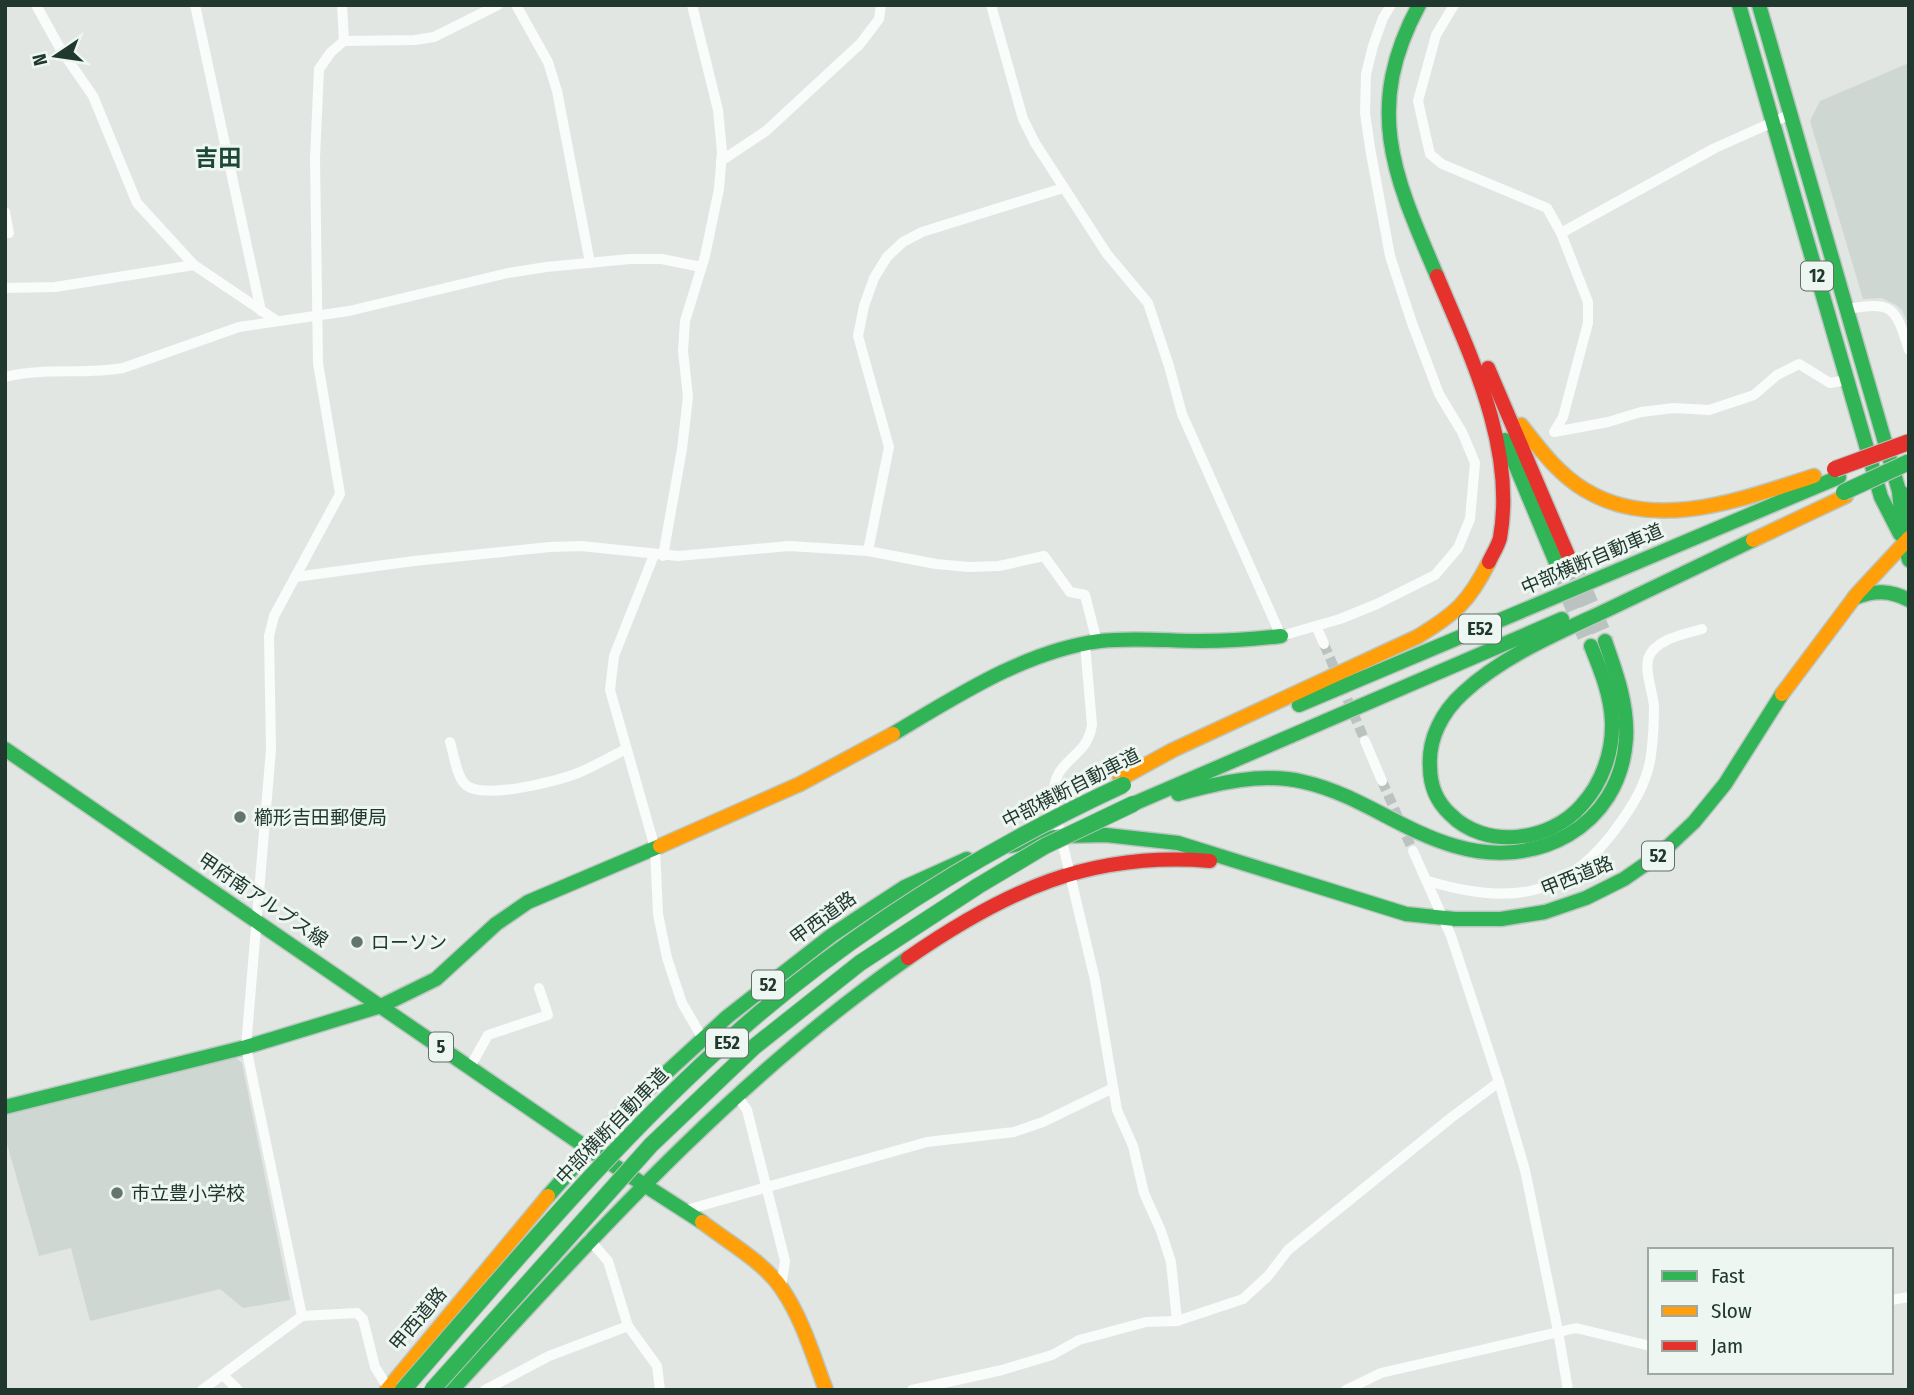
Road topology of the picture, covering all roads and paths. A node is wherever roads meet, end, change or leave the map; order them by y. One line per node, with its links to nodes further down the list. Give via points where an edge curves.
1 (36, 5): 26 (street, via 93,96 137,203)
2 (195, 5): 30 (street)
3 (342, 5): 17 (street)
4 (498, 5): 17 (street, via 434,37)
5 (516, 5): 25 (street, via 548,62 557,91)
6 (692, 5): 20 (street, via 718,110)
7 (881, 5): 16 (street)
8 (890, 5): 16 (street)
9 (990, 5): 21 (street, via 1023,119)
10 (1391, 5): 40 (street, via 1366,74 1370,148 1390,256 1439,394)
11 (1419, 5): 36 (main road, via 1393,69 1388,97 1392,155 1414,226)
12 (1433, 5): 36 (main road, via 1404,70 1399,123 1412,186)
13 (1454, 5): 24 (street, via 1436,35 1418,101 1430,154 1441,164 1547,208)
14 (1739, 5): 19 (main road, 12)
15 (1759, 5): 18 (main road, 12)
16 (879, 19): 20 (street, via 860,44 766,131)
17 (344, 41): 31 (street, via 318,69)
18 (1791, 114): 19 (street); 29 (main road, 12)
19 (1773, 123): 24 (street, via 1715,148); 35 (main road, 12)
20 (721, 161): 27 (street)
21 (1063, 188): 45 (street, via 922,232 887,257 874,278 858,336 889,447); 54 (street, via 1107,254 1148,303 1182,414)
22 (5, 212): 23 (street, via 9,233)
23 (5, 233)
24 (1561, 233): 35 (street, via 1588,302 1588,323 1563,417 1552,433 1641,412 1709,410 1754,394 1799,364 1830,383)
25 (590, 262): 27 (street, via 663,259); 31 (street, via 508,274)
26 (194, 265): 28 (street, via 55,287); 30 (street)
27 (701, 267): 46 (street, via 685,321 688,397 682,449)
28 (5, 288)
29 (1847, 309): 33 (street, via 1882,306 1892,311); 43 (main road, 12)
30 (261, 311): 32 (street)
31 (317, 315): 32 (street); 49 (street, via 318,363 340,494)
32 (277, 321): 34 (street, via 239,327 123,368)
33 (1909, 350)
34 (5, 377)
35 (1847, 380): 44 (main road, 12, via 1881,497)
36 (1491, 391): 42 (main road, via 1568,478 1586,492 1628,509 1650,512 1706,507 1779,487); 48 (main road); 62 (main road, via 1505,504 1498,550 1474,592 1437,625 1408,642 1185,744)
37 (1909, 442): 42 (main road, bridge)
38 (1909, 449): 42 (main road, 中部横断自動車道 / E52)
39 (1490, 461): 40 (street)
40 (1475, 463): 52 (street, via 1470,519 1458,548 1436,575 1377,604)
41 (1909, 463): 42 (main road, 中部横断自動車道 / E52, bridge)
42 (1841, 483): 62 (main road, 中部横断自動車道 / E52); 63 (main road, 中部横断自動車道 / E52, via 1503,646 1215,766); 63 (main road, via 1497,668 1448,709 1438,724 1428,759 1434,793 1444,809 1472,833 1492,839 1512,839 1555,826 1588,799 1608,758 1610,706 1598,644 1617,673 1628,731 1615,783 1593,816 1565,839 1517,854 1468,851 1441,843 1329,789 1277,779 1224,783)
43 (1904, 494): 44 (main road, 12)
44 (1907, 540): 47 (main road, 12); 50 (main road, 甲西道路 / 52)
45 (868, 551): 46 (street, via 789,546); 55 (street, via 969,567 1044,556 1070,592 1085,595)
46 (658, 555): 49 (street, via 550,547); 60 (street, via 610,673 610,690)
47 (1909, 560)
48 (1564, 563)
49 (295, 578): 70 (street, via 274,616 269,636 271,749)
50 (1854, 598): 51 (main road, via 1879,591); 71 (main road, 甲西道路 / 52, via 1782,695 1726,783 1662,853 1597,895 1557,910 1522,918)
51 (1909, 600)
52 (1316, 626): 54 (street); 56 (street)
53 (1702, 629): 69 (street, via 1655,648 1648,659 1654,706 1651,758 1628,812 1578,871 1560,882 1511,894 1470,892)
54 (1281, 636): 55 (main road)
55 (1091, 643): 64 (street, via 1090,738 1055,778 1054,803); 65 (main road, via 1013,668 839,764)
56 (1324, 644)
57 (1365, 741): 61 (street)
58 (450, 742): 60 (street, via 463,782 471,790 495,791 554,781)
59 (5, 749): 70 (main road, 甲府南アルプス線 / 5)
60 (626, 749): 65 (street)
61 (1382, 781)
62 (1121, 782): 93 (main road, 中部横断自動車道 / E52, bridge, via 907,903 741,1029 592,1175)
63 (1135, 807): 96 (main road, 中部横断自動車道 / E52, bridge, via 1045,846 978,886 888,943 807,1003 703,1094 602,1197)
64 (1062, 836): 67 (street); 68 (main road, 甲西道路 / 52, via 1106,835 1178,843); 74 (main road, 甲西道路 / 52, via 979,854 905,887 832,935)
65 (655, 848): 73 (main road, via 528,902 436,979); 74 (street, via 667,958 682,1003)
66 (1413, 851): 69 (street)
67 (1070, 872): 68 (main road, 甲西道路 / 52, via 1156,858 1225,863); 78 (street); 79 (main road, 甲西道路 / 52, via 990,907 902,962 843,1004)
68 (1280, 875): 71 (main road, 甲西道路 / 52, via 1406,914)
69 (1428, 881): 71 (street)
70 (258, 920): 73 (main road, 甲府南アルプス線 / 5); 75 (street)
71 (1444, 921): 77 (street)
72 (538, 988): 76 (street, via 548,1015 488,1035)
73 (381, 1006): 75 (main road); 76 (main road, 甲府南アルプス線 / 5)
74 (704, 1039): 81 (main road, 甲西道路 / 52, via 620,1115)
75 (246, 1047): 80 (main road); 87 (street)
76 (470, 1067): 81 (main road, 甲府南アルプス線 / 5)
77 (1499, 1082): 88 (street, via 1288,1250 1243,1299); 90 (street, via 1525,1170)
78 (1113, 1088): 83 (street, via 1014,1132 927,1142); 88 (street, via 1144,1194 1171,1262)
79 (736, 1094): 82 (main road, 甲西道路 / 52); 83 (street, via 747,1110)
80 (5, 1107)
81 (590, 1150): 82 (main road, 甲府南アルプス線 / 5); 93 (main road, 甲西道路 / 52, via 526,1221)
82 (644, 1182): 84 (main road, 甲府南アルプス線 / 5); 85 (main road, 甲西道路 / 52)
83 (767, 1187): 84 (street); 86 (street, via 785,1261)
84 (686, 1210): 86 (main road, 甲府南アルプス線 / 5)
85 (589, 1239): 89 (street, via 608,1261); 97 (main road, 甲西道路 / 52)
86 (781, 1287): 100 (main road, 甲府南アルプス線 / 5, via 801,1322)
87 (302, 1316): 92 (street); 93 (street, via 357,1314 363,1319 375,1367)
88 (1177, 1321): 101 (street, via 1146,1322 1079,1340 1052,1355 1002,1370)
89 (628, 1326): 98 (street, via 549,1356); 99 (street, via 657,1366)
90 (1558, 1331): 91 (street, via 1584,1329); 102 (street, via 1381,1373); 103 (street)
91 (1648, 1345)
92 (224, 1376): 94 (street); 95 (street)
93 (393, 1389)
94 (202, 1390)
95 (238, 1390)
96 (432, 1390)
97 (452, 1390)
98 (485, 1390)
99 (660, 1390)
100 (826, 1390)
101 (912, 1390)
102 (1346, 1390)
103 (1568, 1390)

